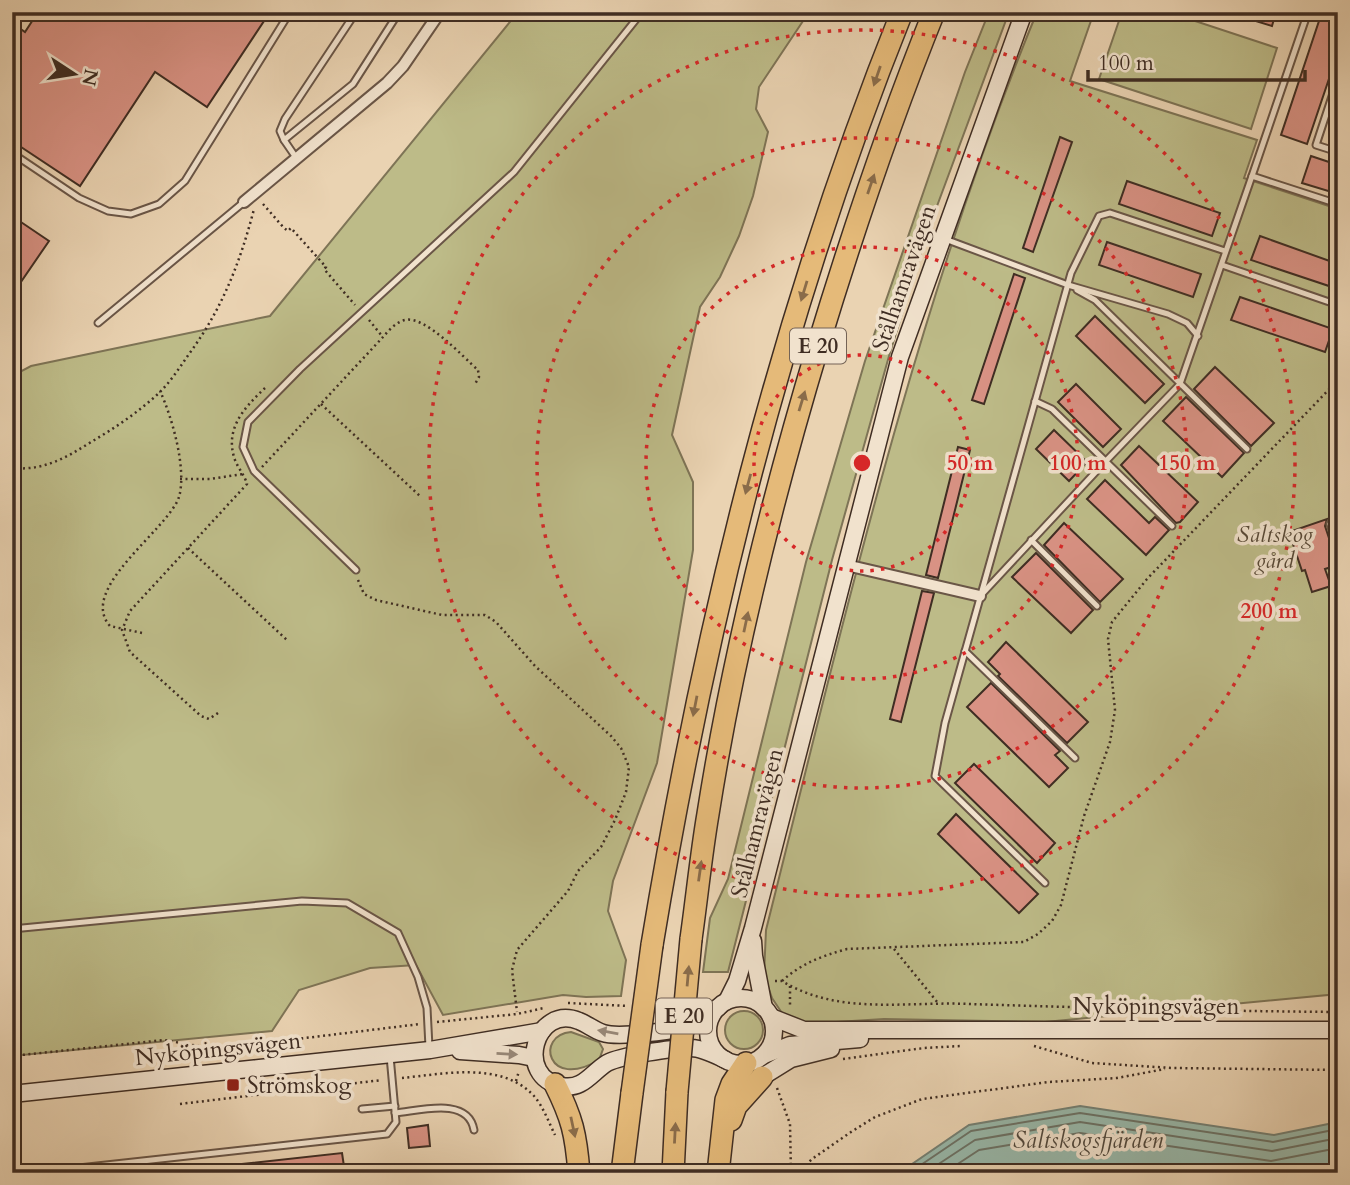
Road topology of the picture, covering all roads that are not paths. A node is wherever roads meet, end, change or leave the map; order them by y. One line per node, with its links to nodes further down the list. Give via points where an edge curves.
1 (290, 12): 13 (lane, via 185,181 159,204 131,214 108,211 79,198)
2 (356, 12): 11 (lane, via 285,118 280,131)
3 (399, 12): 11 (lane, via 353,84)
4 (440, 12): 14 (street, via 387,83)
5 (642, 12): 34 (lane, via 514,172 248,422 243,440 254,471)
6 (902, 12): 59 (highway, E 20, one-way to 59, bridge, via 818,245 728,560 674,810)
7 (934, 12): 60 (highway, E 20, one-way to 7, bridge, via 691,939 708,814 757,568 846,255)
8 (1024, 12): 18 (main road, Stålhamravägen)
9 (1308, 12): 15 (lane)
10 (1338, 78): 12 (lane, via 1316,145)
11 (284, 140): 14 (lane)
12 (1338, 152)
13 (12, 153)
14 (297, 159): 16 (street)
15 (1252, 176): 17 (lane); 19 (lane)
16 (244, 202): 23 (lane)
17 (1338, 204)
18 (942, 238): 21 (lane); 33 (main road, Stålhamravägen, via 900,357)
19 (1225, 251): 20 (lane); 21 (lane, via 1110,213 1099,216)
20 (1222, 265): 22 (lane); 24 (lane)
21 (1068, 285): 24 (lane, via 1168,314 1187,323); 25 (lane, via 1095,300); 26 (lane)
22 (1338, 305)
23 (98, 323)
24 (1198, 336): 25 (lane)
25 (1181, 384): 27 (lane); 28 (lane)
26 (1035, 401): 28 (lane, via 1052,409); 35 (lane)
27 (1247, 449)
28 (1105, 462): 30 (lane); 31 (lane)
29 (1338, 513): 32 (lane, via 1330,524)
30 (1172, 526)
31 (1031, 540): 35 (lane); 36 (lane)
32 (1338, 548)
33 (846, 565): 35 (street); 40 (main road, Stålhamravägen)
34 (356, 570)
35 (980, 596): 37 (lane)
36 (1097, 606)
37 (965, 651): 38 (lane); 39 (lane, via 935,776)
38 (1075, 758)
39 (1045, 883)
40 (753, 928): 42 (main road, Stålhamravägen, via 737,981); 43 (main road, Stålhamravägen, via 754,956)
41 (12, 929): 47 (lane, via 302,901 347,903 398,933 427,1008)
42 (723, 1004): 43 (main road, via 743,998); 46 (main road, Nyköpingsvägen, one-way to 46, via 690,1026 647,1033 611,1035 574,1019 556,1021); 50 (main road, via 713,1015 709,1033 714,1049)
43 (768, 1012): 44 (main road, Nyköpingsvägen, via 804,1030); 50 (main road, via 774,1036)
44 (974, 1028): 45 (main road, Nyköpingsvägen); 50 (main road, Nyköpingsvägen, via 878,1037)
45 (1338, 1030)
46 (542, 1031): 47 (main road, Nyköpingsvägen); 49 (main road)
47 (430, 1050): 48 (main road, Nyköpingsvägen); 49 (main road, Nyköpingsvägen, one-way to 49)
48 (389, 1053): 52 (main road, Nyköpingsvägen); 54 (lane)
49 (534, 1058): 51 (main road, via 542,1075)
50 (754, 1067): 51 (main road, via 691,1048 628,1056 605,1064 588,1081 570,1087); 56 (highway, via 732,1084 726,1100)
51 (555, 1084): 58 (highway, one-way to 58, via 571,1116)
52 (12, 1094)
53 (362, 1109): 54 (lane)
54 (395, 1109): 55 (lane, via 450,1108 464,1113); 57 (lane, via 396,1122 387,1134)
55 (474, 1130)
56 (719, 1166)
57 (33, 1173)
58 (579, 1173)
59 (622, 1173)
60 (673, 1173)

